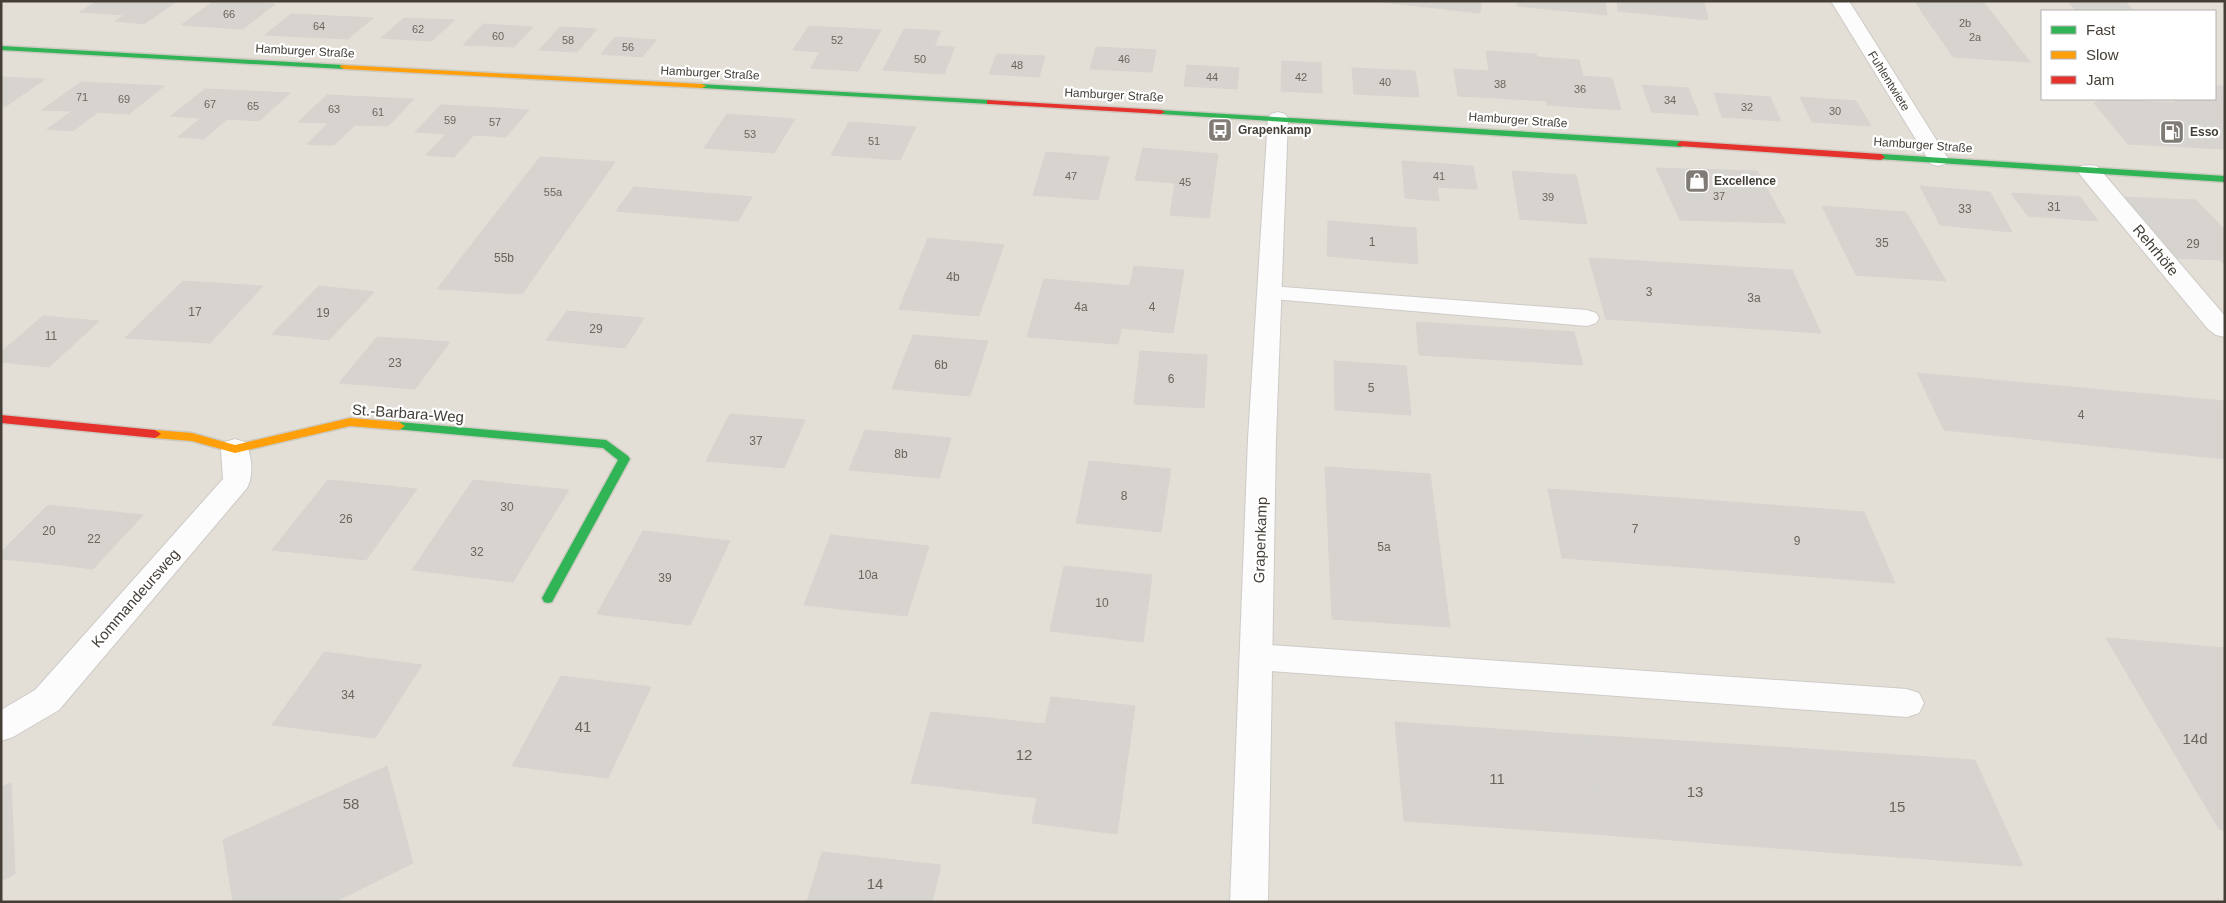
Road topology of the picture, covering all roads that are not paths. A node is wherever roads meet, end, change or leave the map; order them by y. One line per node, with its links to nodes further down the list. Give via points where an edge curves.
1 (1840, 1): 4 (street, Fuhlentwiete)
2 (1, 48): 3 (main road, Hamburger Straße)
3 (1278, 118): 4 (main road, Hamburger Straße); 7 (street, Grapenkamp)
4 (1938, 160): 5 (main road, Hamburger Straße)
5 (2089, 170): 6 (main road, Hamburger Straße); 9 (street, Rehrhöfe)
6 (2225, 179)
7 (1270, 293): 8 (street); 13 (street, Grapenkamp)
8 (1588, 318)
9 (2225, 329)
10 (1, 419): 11 (main road, St.-Barbara-Weg, via 192,437)
11 (235, 449): 12 (main road, St.-Barbara-Weg, via 350,422 606,444 624,459); 15 (street, Kommandeursweg, via 238,481 47,700)
12 (548, 598)
13 (1256, 657): 14 (street); 16 (street, Grapenkamp)
14 (1907, 703)
15 (1, 727)
16 (1249, 902)

